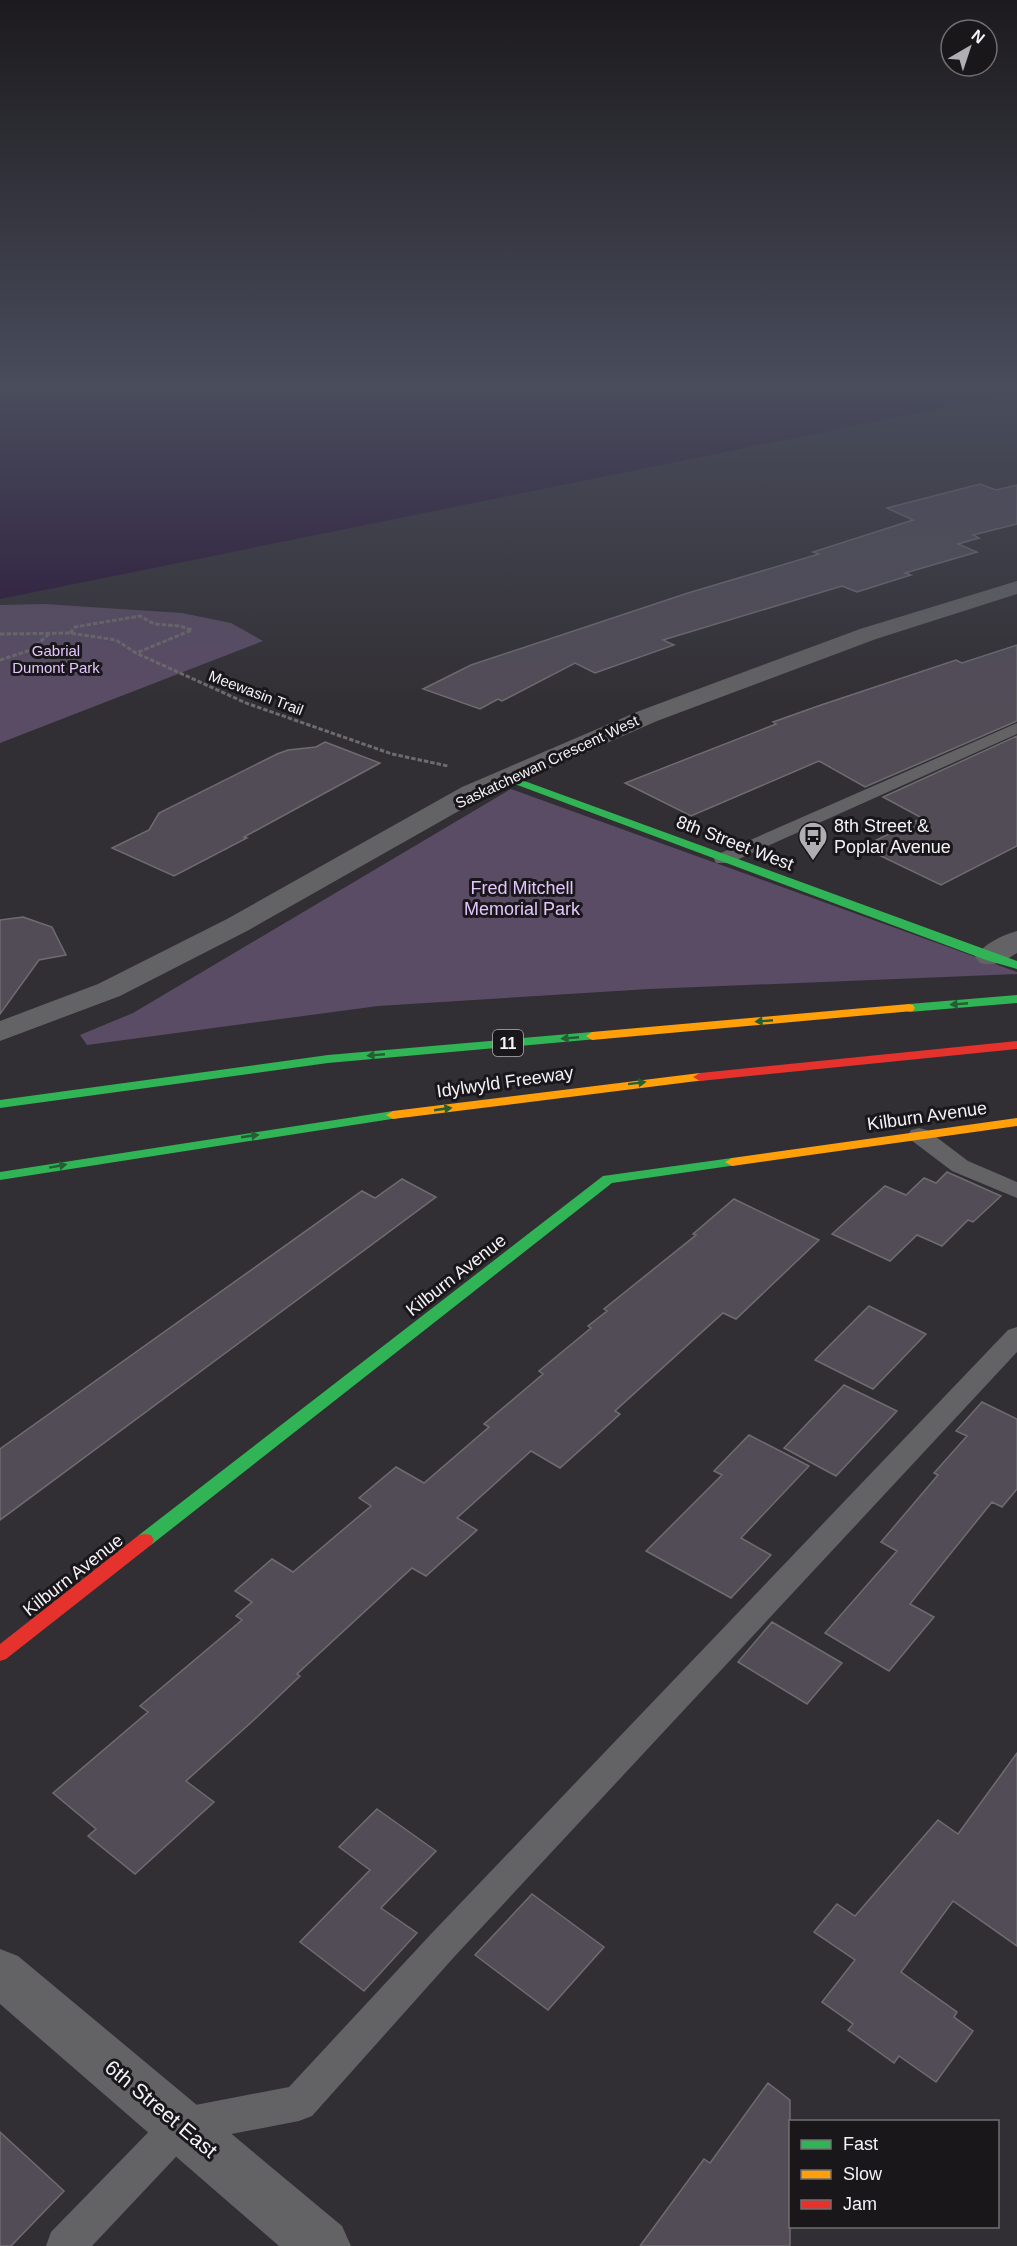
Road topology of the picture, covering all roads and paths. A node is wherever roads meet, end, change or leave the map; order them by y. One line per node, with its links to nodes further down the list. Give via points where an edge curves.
1 (1017, 587): 8 (street, Saskatchewan Crescent West, via 868,634 648,716)
2 (51, 632): 3 (path, Meewasin Trail); 4 (path, Meewasin Trail); 6 (path, via 31,650)
3 (70, 633): 5 (path, Meewasin Trail, via 116,640); 5 (path, via 75,627 140,616 154,624 192,630)
4 (0, 634)
5 (136, 653): 8 (path, Meewasin Trail, via 246,703 392,754)
6 (0, 660)
7 (1017, 728): 9 (lane)
8 (508, 778): 9 (main road, 8th Street West); 13 (street, Saskatchewan Crescent West, via 471,794 237,925 109,990)
9 (723, 859): 11 (main road, 8th Street West)
10 (1017, 940): 11 (street)
11 (1003, 961)
12 (1017, 999): 15 (main road, Idylwyld Freeway / 11, one-way to 15, via 328,1059)
13 (0, 1032)
14 (1017, 1045): 18 (main road, Idylwyld Freeway, one-way to 14, via 170,1147 545,1095)
15 (0, 1104)
16 (1017, 1122): 17 (main road, Kilburn Avenue)
17 (919, 1135): 19 (lane, via 960,1166); 21 (main road, Kilburn Avenue, via 608,1179)
18 (0, 1176)
19 (1017, 1191)
20 (1017, 1336): 23 (lane, via 451,1936 299,2103)
21 (0, 1654)
22 (0, 1972): 23 (street, 6th Street East)
23 (180, 2126): 24 (lane); 25 (street, 6th Street East)
24 (65, 2246)
25 (322, 2246)

